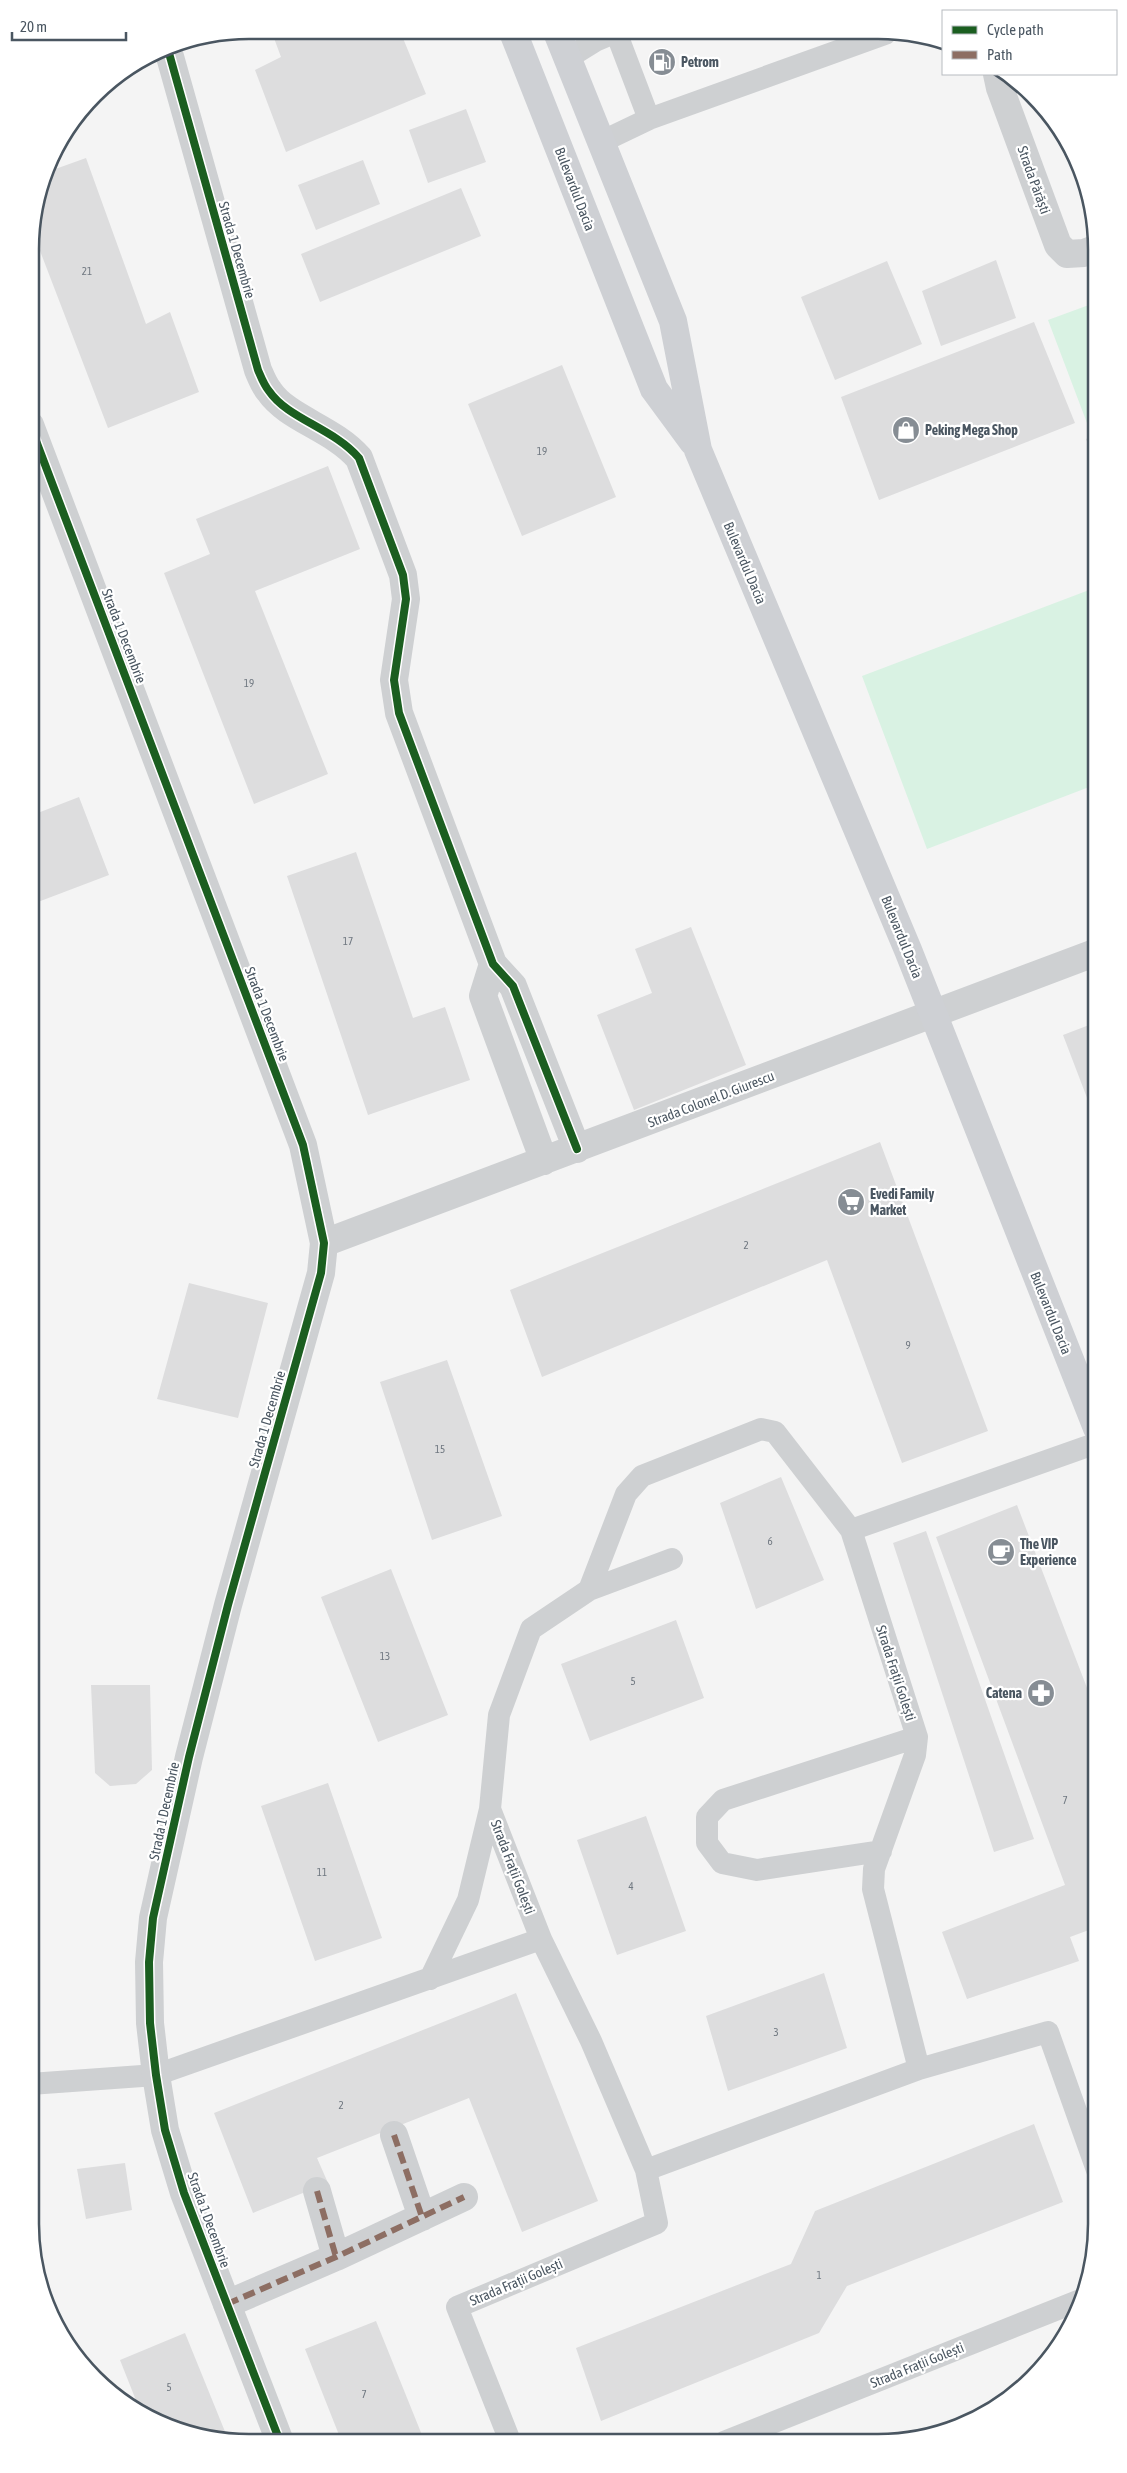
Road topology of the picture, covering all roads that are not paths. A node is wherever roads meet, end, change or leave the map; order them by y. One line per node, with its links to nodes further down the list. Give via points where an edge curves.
1 (516, 39): 13 (main road, Bulevardul Dacia, via 654,389)
2 (560, 39): 7 (main road, Bulevardul Dacia)
3 (599, 39): 7 (lane)
4 (619, 39): 9 (lane)
5 (871, 39): 9 (lane)
6 (169, 54): 15 (street, Strada 1 Decembrie, via 258,370 269,391 284,407 333,435 359,458 403,574 406,599 394,680 399,713)
7 (568, 58): 10 (main road, Bulevardul Dacia)
8 (997, 76): 11 (street, Strada Părăști, via 1058,245 1067,254)
9 (649, 119): 10 (lane)
10 (601, 142): 13 (main road, Bulevardul Dacia, via 673,321)
11 (1088, 251)
12 (39, 449): 19 (street, Strada 1 Decembrie, via 303,1145)
13 (698, 450): 16 (main road, Bulevardul Dacia)
14 (1088, 955): 16 (street, Strada Colonel D. Giurescu)
15 (493, 964): 17 (street, Strada 1 Decembrie, via 513,986); 18 (street, via 483,996)
16 (933, 1015): 17 (street, Strada Colonel D. Giurescu); 20 (main road, Bulevardul Dacia)
17 (577, 1149): 18 (street, Strada Colonel D. Giurescu)
18 (544, 1161): 19 (street, Strada Colonel D. Giurescu)
19 (324, 1243): 31 (street, Strada 1 Decembrie, via 319,1280 228,1605 189,1758 153,1918 149,1970 150,2023)
20 (1088, 1405)
21 (1088, 1446): 22 (lane)
22 (851, 1530): 24 (lane, via 775,1432 761,1429 642,1476 626,1494); 25 (lane, Strada Frații Golești)
23 (672, 1559): 24 (lane, Strada Frații Golești)
24 (589, 1590): 26 (lane, Strada Frații Golești, via 531,1629 499,1715)
25 (917, 1737): 27 (lane, Strada Frații Golești, via 915,1755); 27 (lane, via 724,1800 707,1817 706,1843 722,1863 758,1870)
26 (490, 1809): 28 (lane, Strada Frații Golești); 29 (lane, via 468,1900)
27 (881, 1851): 30 (lane, Strada Frații Golești, via 874,1869 873,1889)
28 (542, 1939): 29 (lane); 35 (lane, Strada Frații Golești)
29 (430, 1979): 31 (lane)
30 (919, 2069): 34 (lane, via 1048,2032); 35 (lane)
31 (156, 2075): 32 (lane); 41 (street, Strada 1 Decembrie, via 165,2130 184,2193)
32 (39, 2083)
33 (394, 2135): 38 (street)
34 (1088, 2147)
35 (646, 2170): 43 (lane, Strada Frații Golești, via 657,2223 457,2306)
36 (317, 2191): 39 (street)
37 (464, 2197): 38 (street)
38 (422, 2217): 39 (street)
39 (336, 2257): 41 (street)
40 (1073, 2303): 44 (lane, Strada Frații Golești)
41 (227, 2304): 42 (street, Strada 1 Decembrie)
42 (277, 2434)
43 (507, 2434)
44 (744, 2434)

